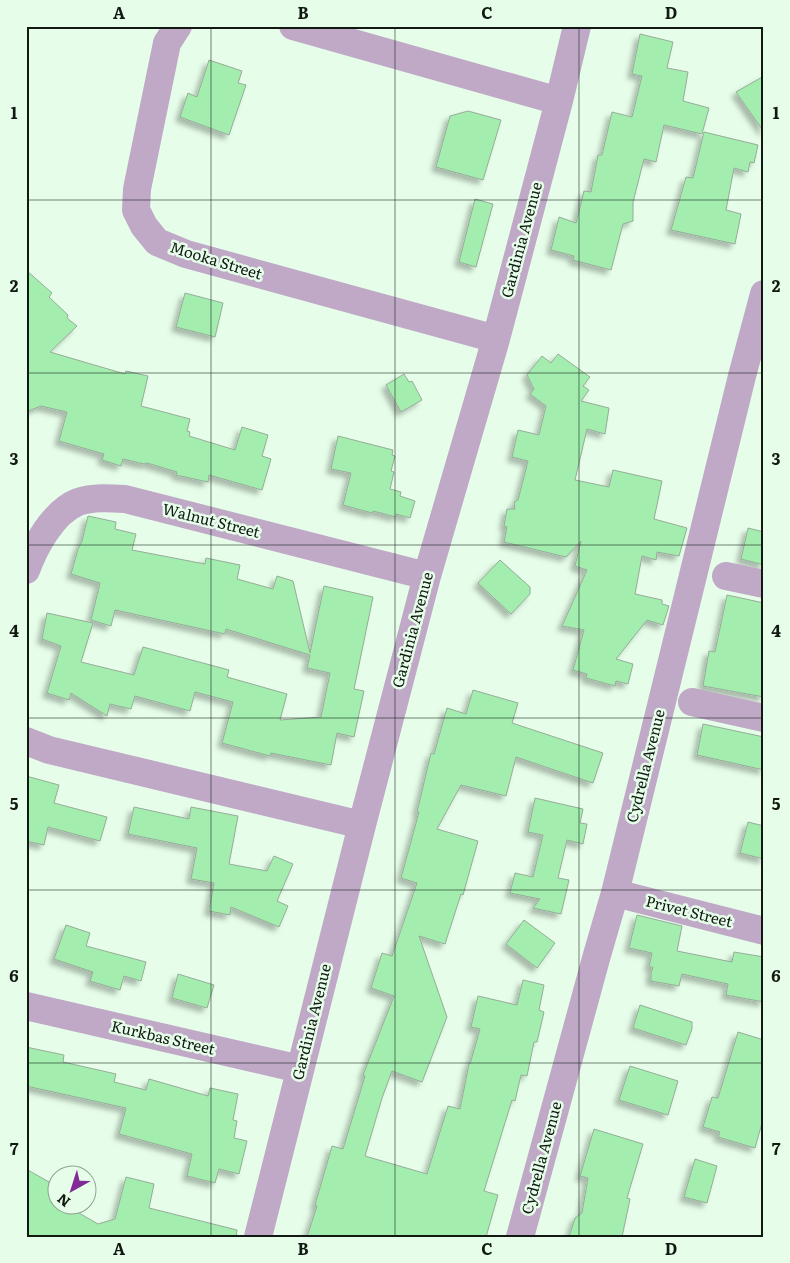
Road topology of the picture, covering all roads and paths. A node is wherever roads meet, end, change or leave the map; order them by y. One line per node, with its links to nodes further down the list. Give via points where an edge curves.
1 (178, 26): 6 (street, Mooka Street, via 166,42 137,189 136,210 157,242 186,254)
2 (293, 26): 4 (street)
3 (577, 26): 4 (street, Gardinia Avenue)
4 (559, 101): 6 (street, Gardinia Avenue)
5 (764, 294): 15 (street, Cydrella Avenue)
6 (496, 339): 8 (street, Gardinia Avenue)
7 (26, 570): 8 (street, Walnut Street, via 44,532 62,512 77,503 101,498 125,499)
8 (427, 576): 14 (street, Gardinia Avenue)
9 (726, 576): 10 (street)
10 (764, 584)
11 (692, 702): 12 (street)
12 (764, 718)
13 (26, 741): 14 (street, via 49,750)
14 (362, 826): 18 (street, Gardinia Avenue)
15 (615, 893): 16 (street, Privet Street); 20 (street, Cydrella Avenue)
16 (764, 930)
17 (26, 1006): 18 (street, Kurkbas Street)
18 (300, 1069): 19 (street, Gardinia Avenue)
19 (258, 1237)
20 (520, 1237)

